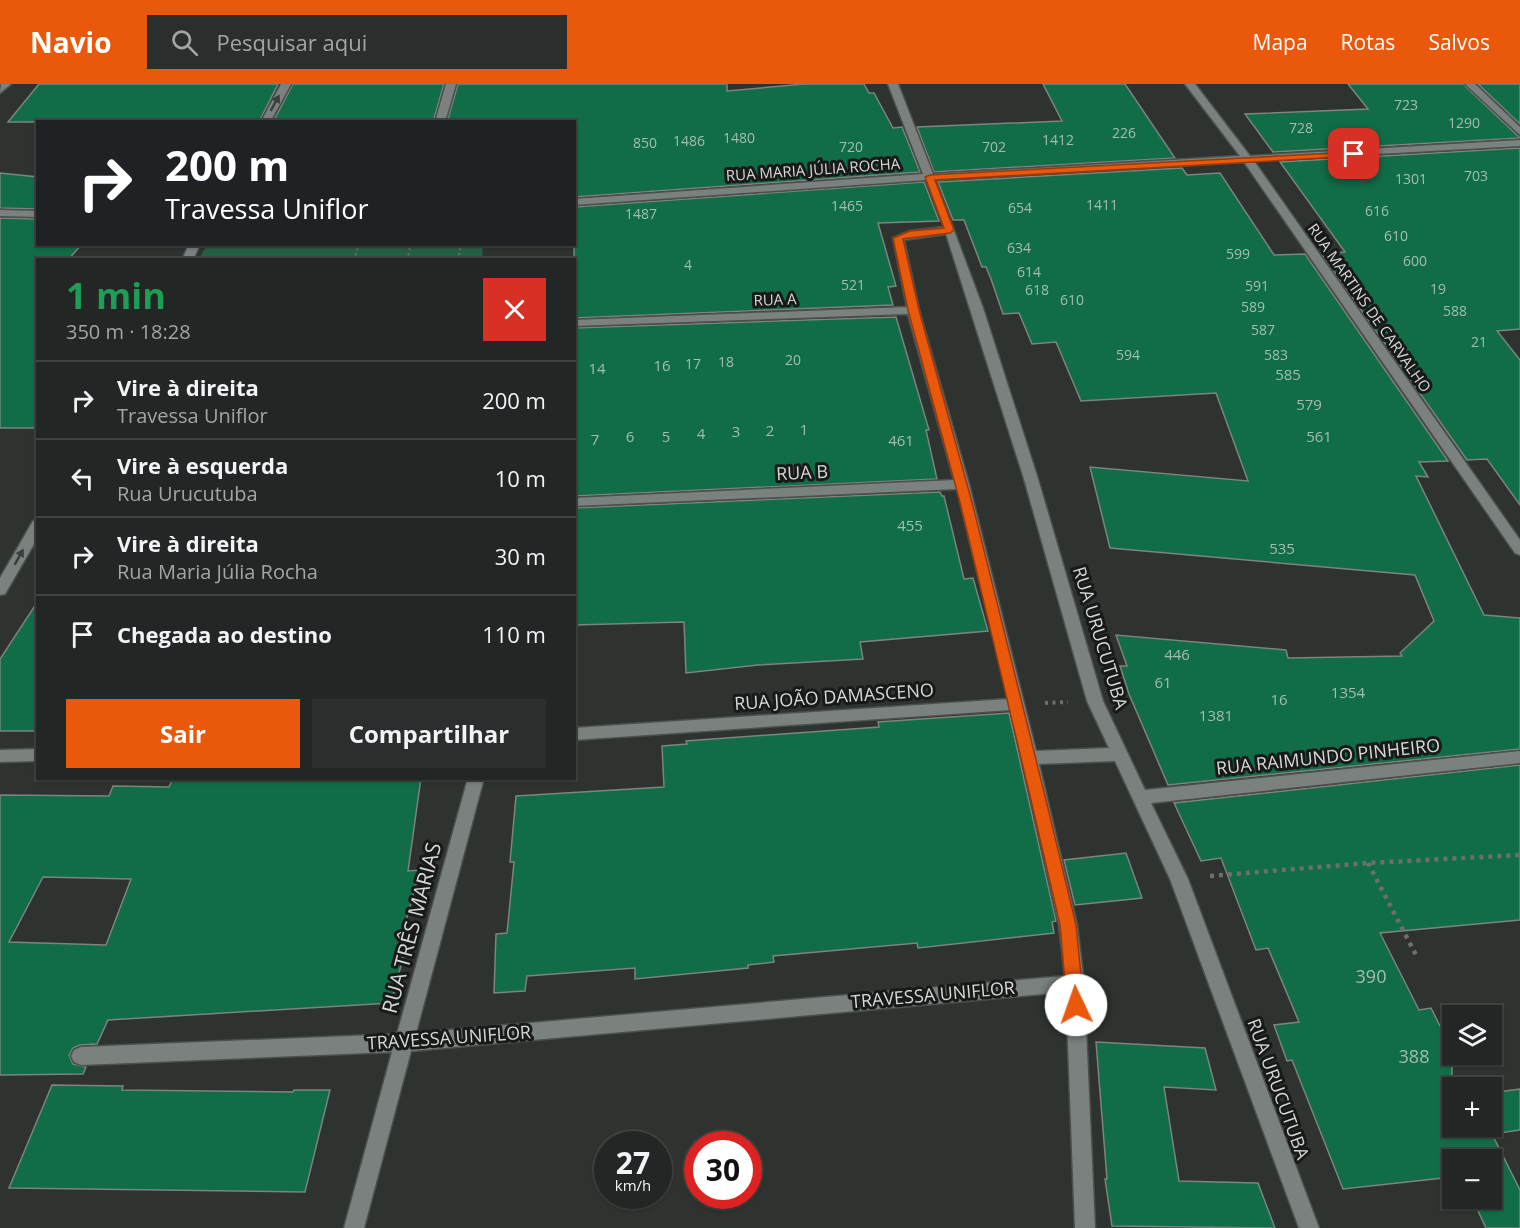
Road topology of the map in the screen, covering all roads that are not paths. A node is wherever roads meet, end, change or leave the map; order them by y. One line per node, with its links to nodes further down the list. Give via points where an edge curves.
1 (6, 84): 7 (street)
2 (286, 84): 8 (street, one-way to 2)
3 (451, 84): 9 (street)
4 (893, 84): 13 (street, RUA URUCUTUBA)
5 (1190, 84): 12 (street, RUA MARTINS DE CARVALHO)
6 (1470, 84): 10 (street)
7 (0, 90)
8 (266, 120)
9 (441, 120)
10 (1520, 132)
11 (1520, 143): 12 (street, RUA MARIA JÚLIA ROCHA)
12 (1248, 160): 13 (street, RUA MARIA JÚLIA ROCHA); 23 (street, RUA MARTINS DE CARVALHO)
13 (930, 177): 14 (street, RUA MARIA JÚLIA ROCHA); 17 (street, RUA URUCUTUBA)
14 (576, 202)
15 (0, 213): 16 (street)
16 (36, 214)
17 (950, 230): 18 (street, via 897,238); 27 (street, RUA URUCUTUBA, via 1031,478 1095,701)
18 (914, 310): 19 (street, RUA A); 20 (street)
19 (576, 323)
20 (962, 484): 21 (street, RUA B); 25 (street)
21 (576, 502)
22 (36, 527): 24 (street, one-way to 22)
23 (1520, 550)
24 (0, 590)
25 (1017, 704): 26 (street, RUA JOÃO DAMASCENO); 31 (street)
26 (576, 734)
27 (1121, 754): 31 (street); 33 (street, RUA URUCUTUBA)
28 (36, 755): 29 (street)
29 (0, 756)
30 (1520, 757): 33 (street, RUA RAIMUNDO PINHEIRO)
31 (1029, 758): 34 (street, via 1068,925)
32 (475, 780): 35 (street, RUA TRÊS MARIAS)
33 (1140, 797): 39 (street, RUA URUCUTUBA, via 1179,879)
34 (1075, 983): 35 (street, TRAVESSA UNIFLOR); 38 (street)
35 (404, 1043): 36 (street, TRAVESSA UNIFLOR); 37 (street, RUA TRÊS MARIAS)
36 (81, 1056)
37 (354, 1228)
38 (1085, 1228)
39 (1309, 1228)

